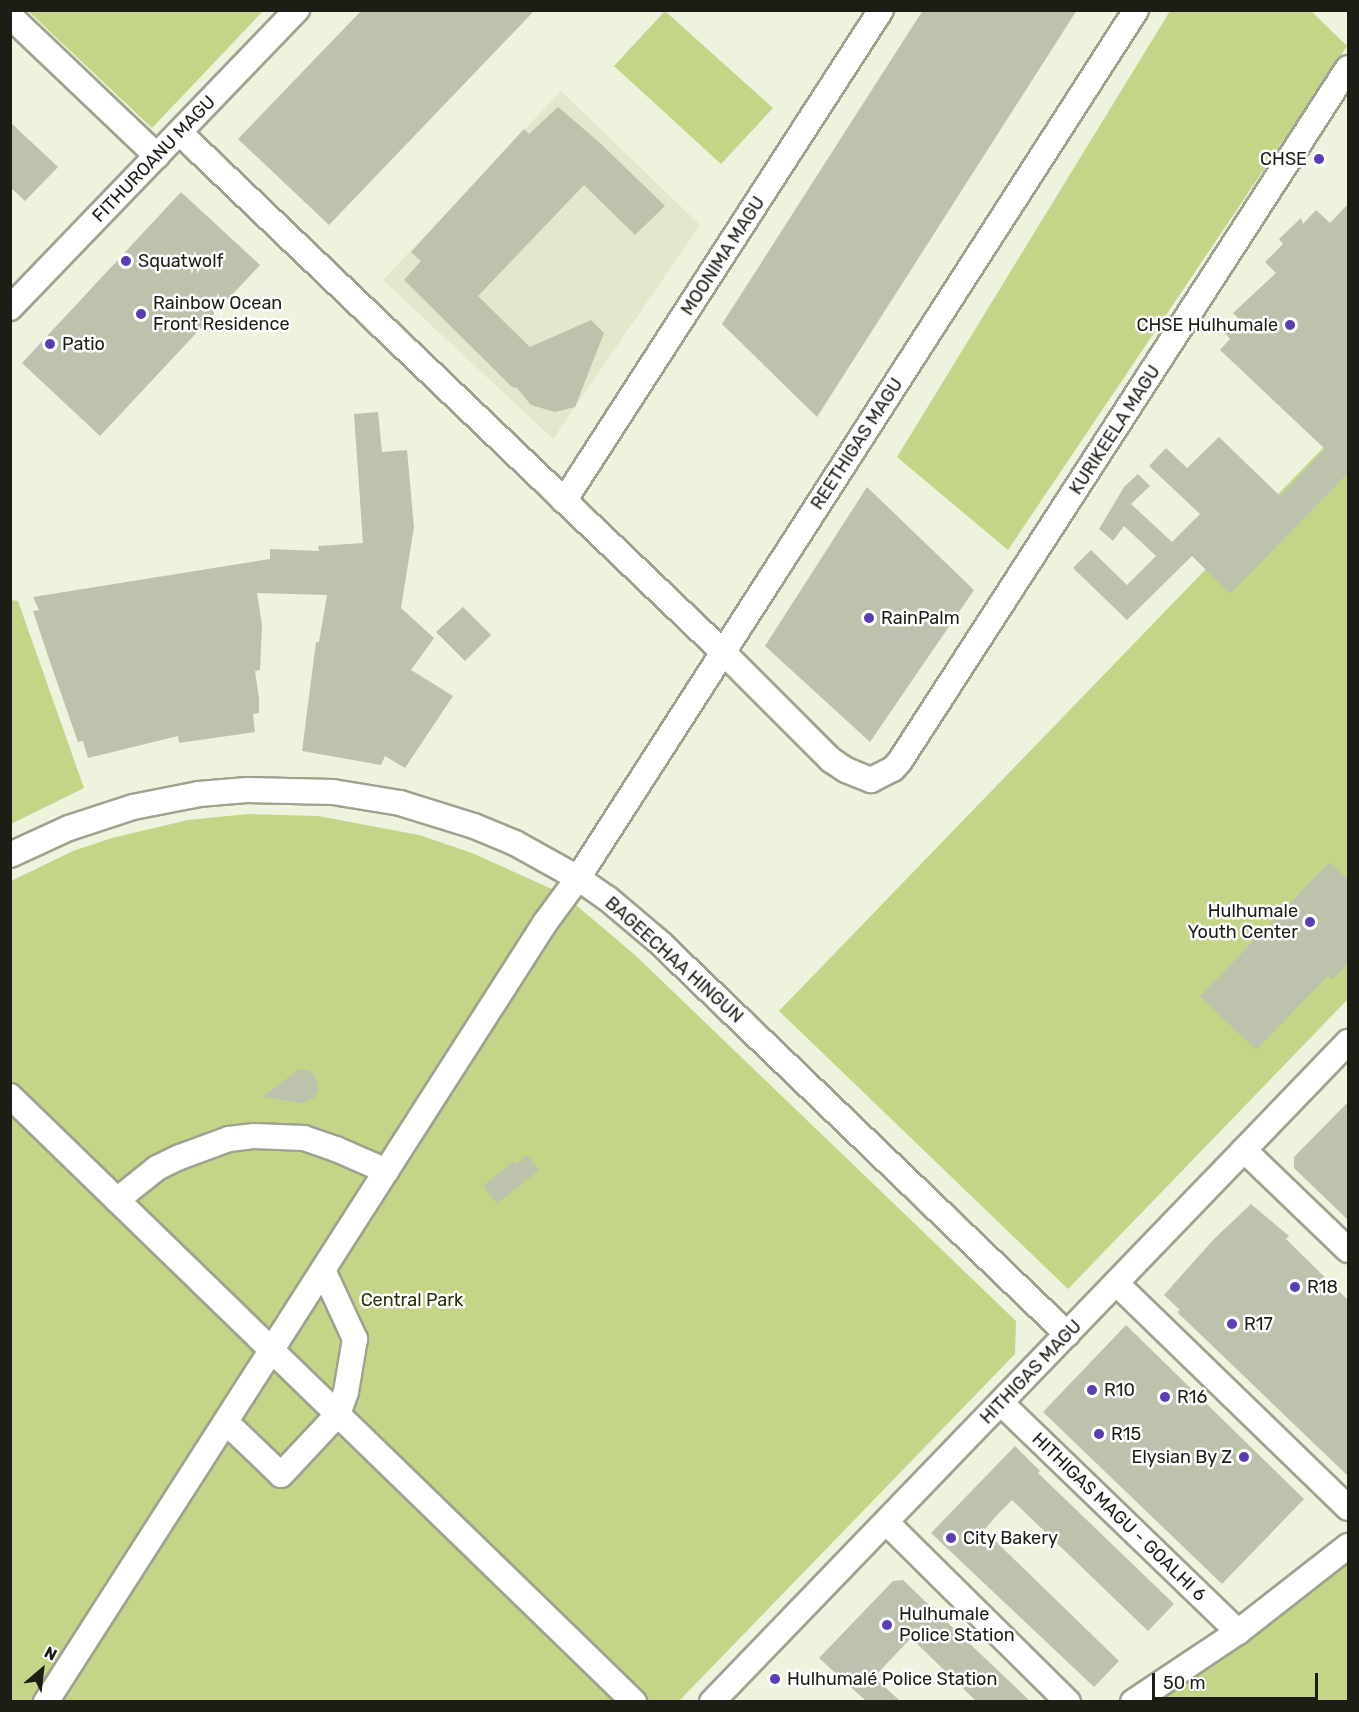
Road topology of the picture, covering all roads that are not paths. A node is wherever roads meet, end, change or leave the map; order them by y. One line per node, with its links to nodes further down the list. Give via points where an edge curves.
1 (297, 10): 6 (street, FITHUROANU MAGU)
2 (881, 10): 9 (street, MOONIMA MAGU)
3 (1136, 10): 10 (street, REETHIGAS MAGU)
4 (10, 16): 7 (street)
5 (1348, 68): 10 (street, KURIKEELA MAGU, via 893,769 871,780 831,760)
6 (180, 133): 7 (street, FITHUROANU MAGU); 9 (street)
7 (157, 156): 8 (street, FITHUROANU MAGU)
8 (10, 308)
9 (564, 501): 10 (street)
10 (723, 652): 12 (street, REETHIGAS MAGU)
11 (10, 855): 12 (street, BAGEECHAA HINGUN, via 69,828 133,807 209,793 286,789 363,796 427,811 515,843)
12 (578, 878): 16 (street, REETHIGAS MAGU, via 544,923); 21 (street, BAGEECHAA HINGUN, via 659,942)
13 (1344, 1056): 15 (street, HITHIGAS MAGU)
14 (10, 1096): 17 (street)
15 (1244, 1150): 18 (street); 20 (street, HITHIGAS MAGU)
16 (386, 1171): 17 (street, via 304,1138 254,1136 229,1139 180,1157 157,1168); 19 (street, REETHIGAS MAGU)
17 (117, 1200): 22 (street)
18 (1348, 1250)
19 (323, 1270): 22 (street, REETHIGAS MAGU); 24 (street, via 355,1339)
20 (1116, 1284): 21 (street, HITHIGAS MAGU); 26 (street)
21 (1067, 1334): 23 (street, HITHIGAS MAGU)
22 (271, 1350): 24 (street); 25 (street, REETHIGAS MAGU)
23 (1001, 1403): 27 (street, HITHIGAS MAGU); 29 (street, HITHIGAS MAGU - GOALHI 6)
24 (338, 1414): 25 (street, via 280,1475); 31 (street)
25 (226, 1422): 30 (street, REETHIGAS MAGU)
26 (1348, 1508)
27 (886, 1522): 32 (street, HITHIGAS MAGU); 33 (street)
28 (1348, 1546): 29 (street)
29 (1238, 1632): 34 (street)
30 (46, 1701)
31 (634, 1701)
32 (712, 1701)
33 (1068, 1701)
34 (1133, 1701)

